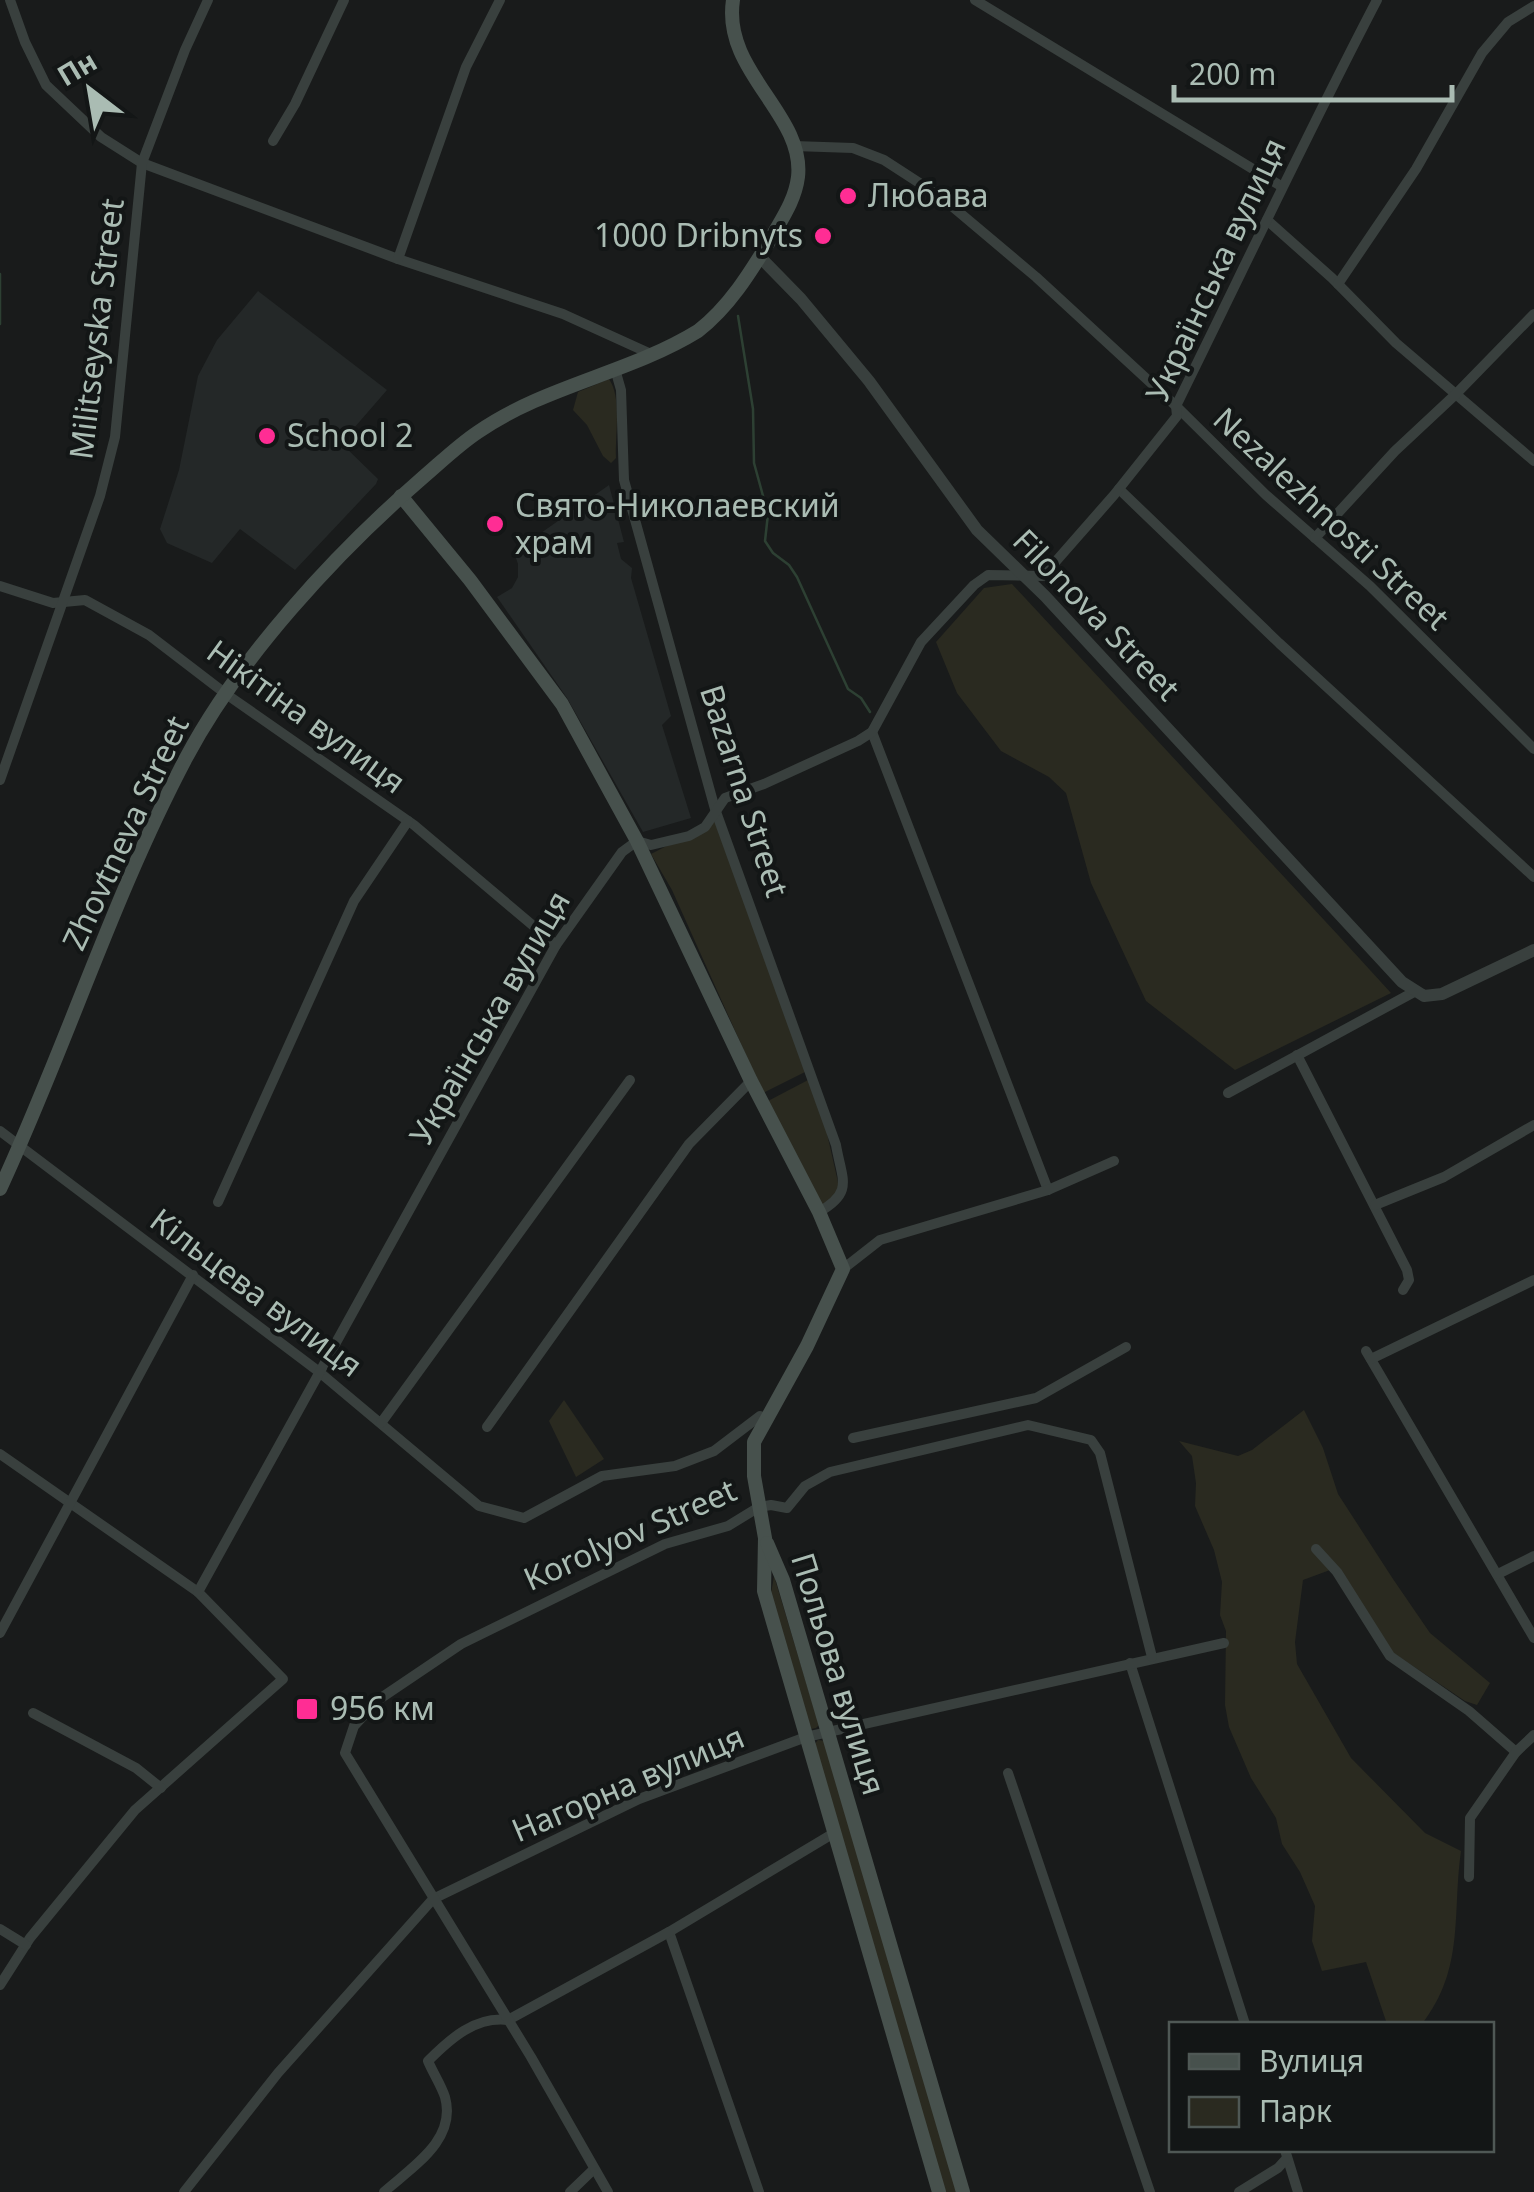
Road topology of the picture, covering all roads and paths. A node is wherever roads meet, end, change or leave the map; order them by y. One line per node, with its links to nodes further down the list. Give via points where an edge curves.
1 (10, 0): 11 (street, via 46,85 101,138)
2 (208, 0): 11 (street, Militseyska Street)
3 (344, 0): 9 (street)
4 (500, 0): 15 (street, via 466,67)
5 (733, 0): 10 (main road, via 734,41)
6 (975, 0): 12 (street)
7 (1376, 0): 12 (street, Українська вулиця)
8 (1534, 6): 16 (street, via 1508,22 1482,53 1416,170)
9 (273, 140)
10 (794, 146): 14 (main road, Zhovtneva Street, via 798,178 791,205); 21 (street, Nezalezhnosti Street, via 853,148 942,198)
11 (142, 163): 15 (street); 28 (street, Militseyska Street, via 114,437)
12 (1281, 186): 13 (street, Українська вулиця)
13 (1268, 220): 16 (street); 21 (street, Українська вулиця)
14 (760, 257): 18 (main road, Zhovtneva Street, via 710,322); 26 (street, Filonova Street, via 858,368 977,530)
15 (398, 259): 18 (street, via 563,314)
16 (1338, 284): 20 (street)
17 (1534, 314): 20 (street)
18 (651, 354): 19 (main road, Zhovtneva Street)
19 (615, 369): 24 (main road, Zhovtneva Street, via 492,422); 33 (street, Bazarna Street, via 624,480)
20 (1456, 394): 22 (street); 25 (street)
21 (1176, 406): 23 (street, Українська вулиця, via 1177,416); 25 (street, Nezalezhnosti Street)
22 (1534, 461)
23 (1119, 489): 26 (street, Українська вулиця, via 1042,576); 36 (street)
24 (401, 496): 29 (main road, Zhovtneva Street, via 331,565); 35 (main road, via 562,704)
25 (1316, 538): 31 (street, Nezalezhnosti Street)
26 (1020, 574): 30 (street, Українська вулиця, via 988,575 920,642); 39 (street, Filonova Street)
27 (0, 586): 28 (street, Нікітіна вулиця)
28 (64, 601): 29 (street, Нікітіна вулиця, via 85,600 116,616); 32 (street, Militseyska Street)
29 (226, 694): 34 (street, Нікітіна вулиця); 46 (main road, Zhovtneva Street, via 186,758 103,940)
30 (872, 732): 33 (street, via 725,798); 49 (street)
31 (1534, 749)
32 (0, 780)
33 (715, 809): 35 (street, via 705,827 688,836 651,845); 52 (street, Bazarna Street, via 836,1144 844,1191)
34 (408, 821): 37 (street, Нікітіна вулиця); 50 (street, via 354,901)
35 (637, 840): 37 (street, Українська вулиця); 42 (main road)
36 (1534, 877)
37 (556, 945): 58 (street, Українська вулиця)
38 (1534, 950): 39 (street, via 1442,994)
39 (1414, 992): 40 (street)
40 (1298, 1054): 43 (street); 51 (street)
41 (630, 1080): 60 (street)
42 (752, 1081): 52 (main road); 61 (street, via 689,1144)
43 (1228, 1093)
44 (1534, 1126): 51 (street, via 1444,1177)
45 (0, 1131): 46 (street, Кільцева вулиця)
46 (20, 1146): 48 (main road, Zhovtneva Street); 54 (street, Кільцева вулиця)
47 (1114, 1161): 49 (street)
48 (0, 1189)
49 (1048, 1190): 53 (street, via 880,1240)
50 (218, 1202)
51 (1375, 1205): 56 (street, via 1407,1270)
52 (819, 1212): 53 (main road)
53 (843, 1269): 59 (main road)
54 (193, 1276): 58 (street, Кільцева вулиця); 64 (street)
55 (1534, 1280): 69 (street, via 1369,1355)
56 (1403, 1290)
57 (1126, 1347): 62 (street, via 1036,1398)
58 (318, 1371): 60 (street, Кільцева вулиця); 70 (street, Українська вулиця)
59 (767, 1418): 60 (street, Кільцева вулиця, via 750,1421 714,1451 675,1466 602,1476 524,1518 475,1502); 65 (main road, via 754,1442)
60 (382, 1423)
61 (487, 1428)
62 (853, 1438)
63 (0, 1454): 64 (street)
64 (70, 1500): 70 (street); 71 (street)
65 (759, 1507): 66 (main road); 74 (street, Korolyov Street, via 787,1508 805,1486 830,1472 1028,1425 1091,1440 1100,1453); 85 (street, Korolyov Street, via 728,1526 619,1564 461,1644 378,1700 354,1726 345,1753)
66 (765, 1538): 77 (main road, Польова вулиця); 79 (main road, Польова вулиця, via 764,1590)
67 (1316, 1549): 80 (street, via 1390,1656)
68 (1534, 1556): 69 (street)
69 (1498, 1574): 72 (street)
70 (198, 1592): 82 (street, via 284,1679)
71 (0, 1633)
72 (1534, 1638)
73 (1224, 1643): 74 (street, Нагорна вулиця)
74 (1152, 1657): 75 (street, Нагорна вулиця)
75 (1130, 1663): 77 (street, Нагорна вулиця); 91 (street)
76 (33, 1713): 82 (street)
77 (827, 1732): 79 (street, Нагорна вулиця); 100 (main road, Польова вулиця)
78 (1534, 1735): 80 (street)
79 (806, 1737): 83 (main road, Польова вулиця); 85 (street, Нагорна вулиця, via 639,1799)
80 (1516, 1752): 84 (street, via 1470,1818)
81 (1008, 1773): 101 (street)
82 (161, 1788): 88 (street, via 135,1810)
83 (834, 1833): 87 (street); 99 (main road, Польова вулиця)
84 (1469, 1878)
85 (433, 1899): 90 (street); 94 (street, Нагорна вулиця, via 278,2073)
86 (0, 1929): 88 (street)
87 (669, 1932): 90 (street); 98 (street)
88 (26, 1945): 89 (street)
89 (0, 1985)
90 (508, 2020): 93 (street); 95 (street, via 473,2025 428,2060 444,2094 445,2132)
91 (1244, 2022)
92 (1286, 2154): 102 (street, via 1278,2168); 103 (street)
93 (594, 2169): 96 (street); 97 (street)
94 (184, 2192)
95 (384, 2192)
96 (570, 2192)
97 (608, 2192)
98 (760, 2192)
99 (940, 2192)
100 (963, 2192)
101 (1150, 2192)
102 (1239, 2192)
103 (1298, 2192)

